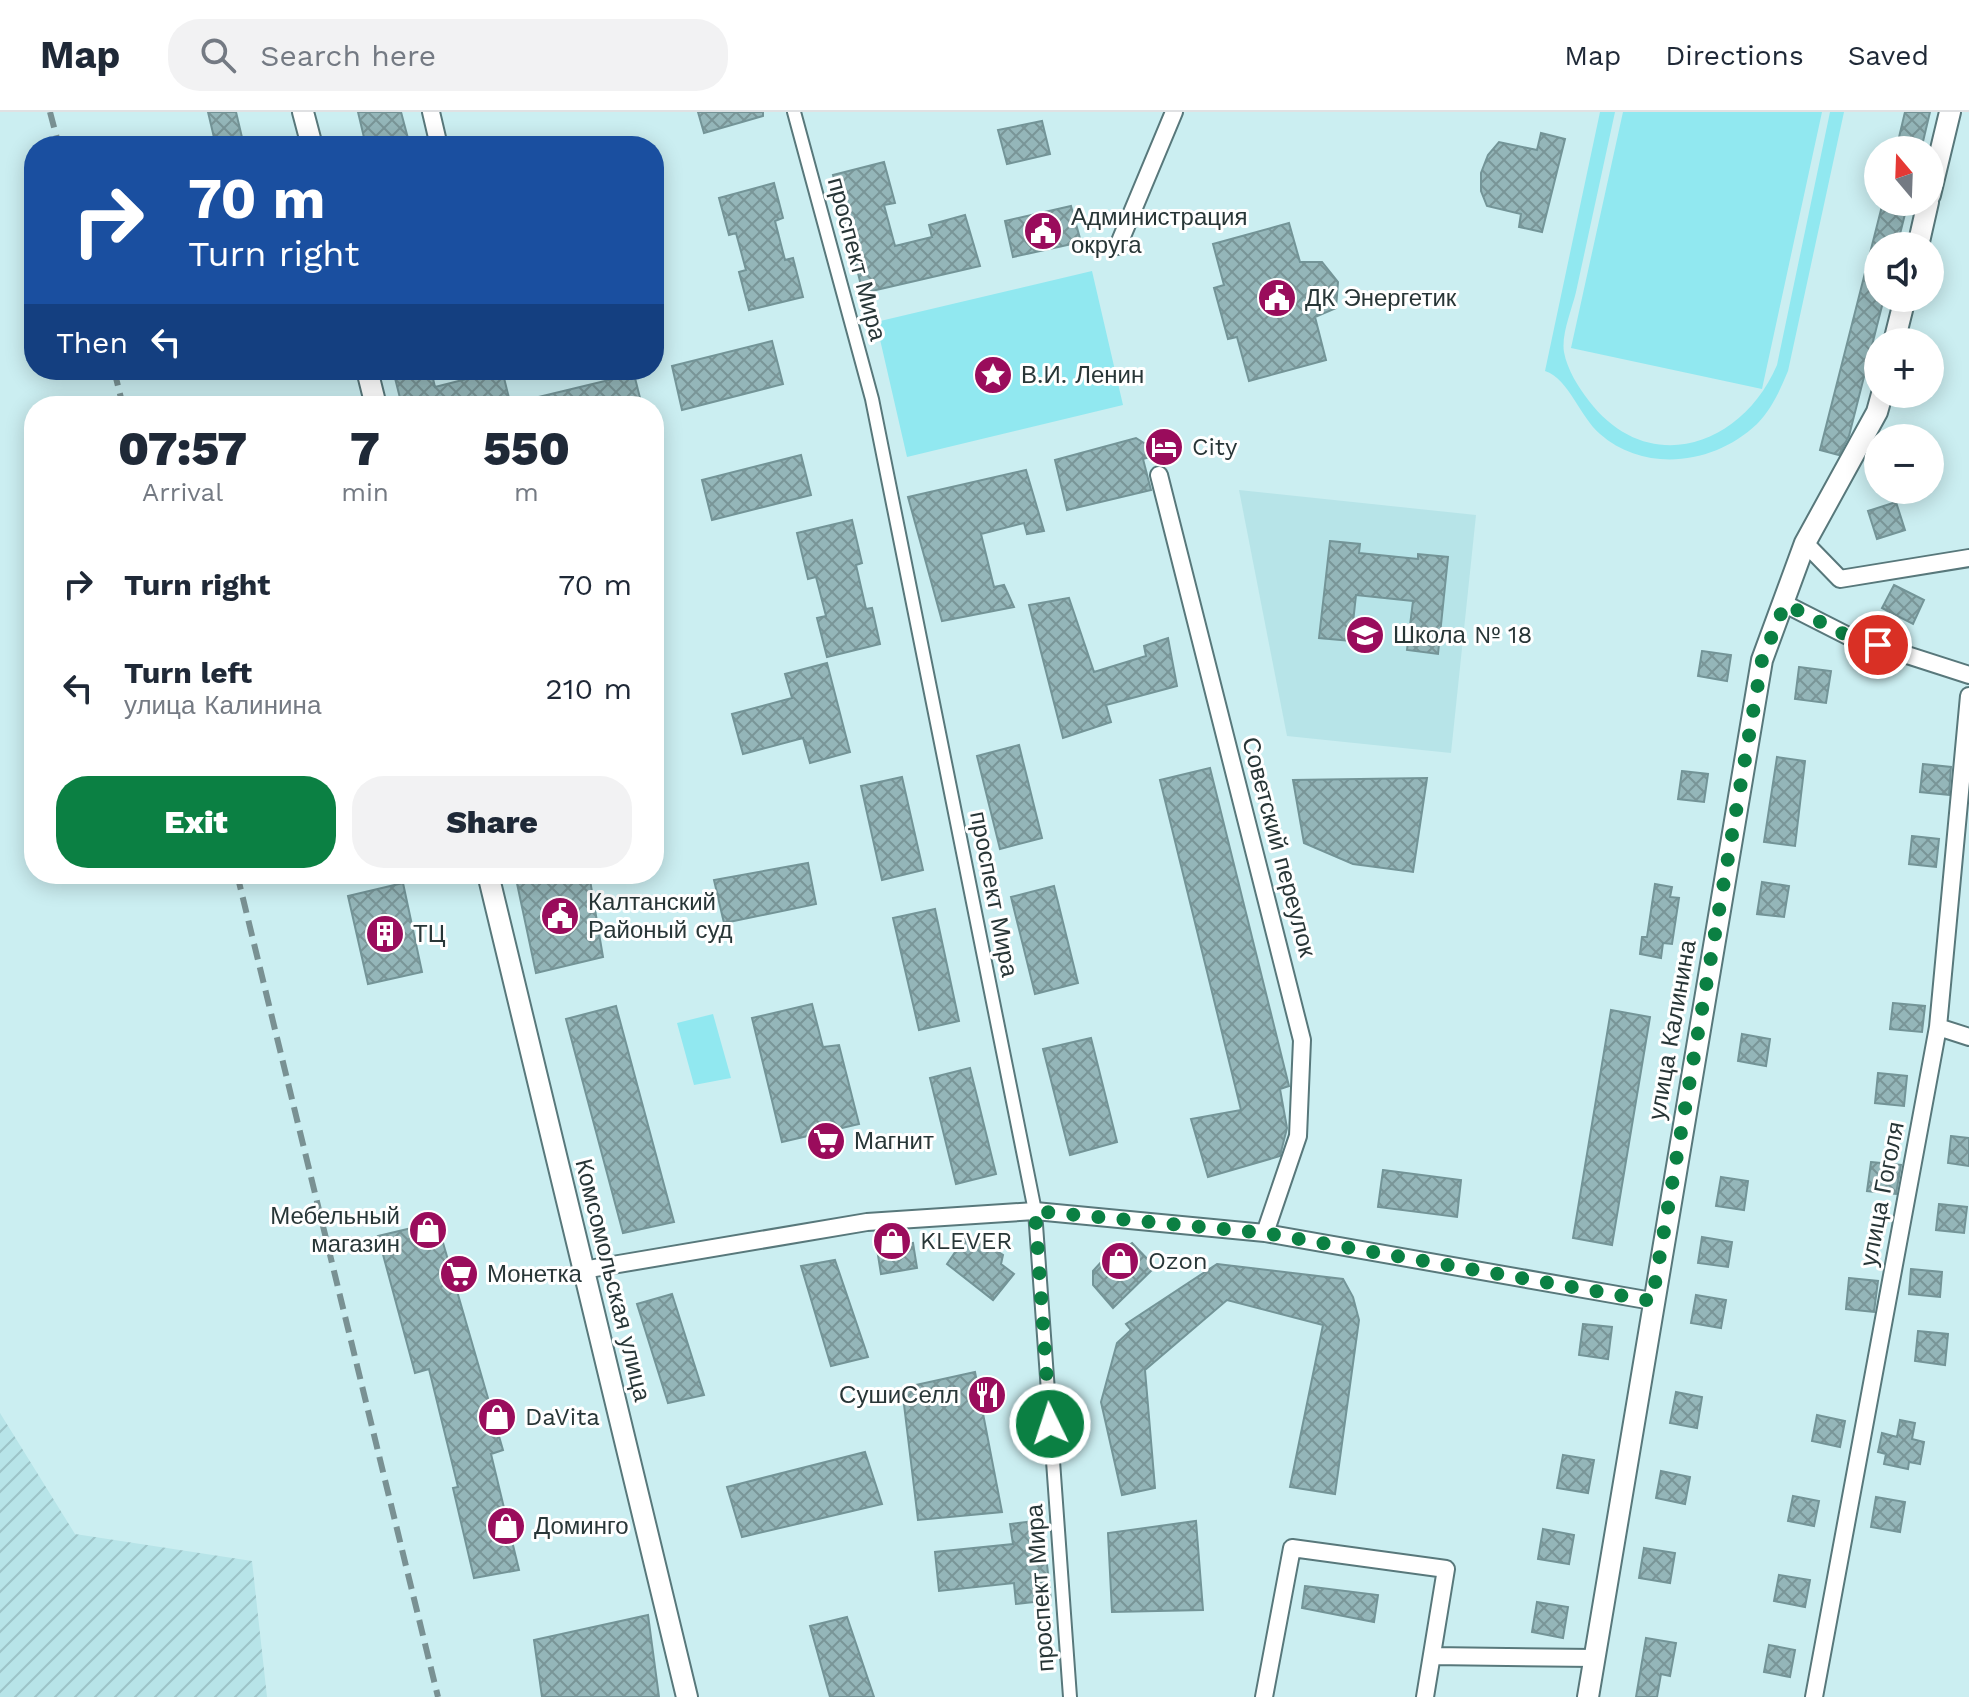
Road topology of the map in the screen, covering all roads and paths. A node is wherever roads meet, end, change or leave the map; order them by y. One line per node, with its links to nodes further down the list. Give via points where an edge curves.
1 (303, 112): 6 (street)
2 (431, 112): 7 (street)
3 (794, 112): 20 (street, проспект Мира, via 872,399)
4 (1174, 112): 9 (street)
5 (1950, 112): 8 (street)
6 (309, 136)
7 (437, 136)
8 (1944, 137)
9 (1118, 246)
10 (1878, 408): 12 (street, улица Калинина)
11 (1159, 475): 21 (street, Советский переулок, via 1302,1040 1298,1136)
12 (1805, 543): 13 (street, via 1840,579); 14 (street, улица Калинина)
13 (1969, 558)
14 (1785, 604): 15 (street, via 1848,636); 23 (street, улица Калинина, via 1762,660)
15 (1969, 675)
16 (1969, 696): 18 (street, улица Гоголя)
17 (490, 884): 22 (street, Комсомольская улица)
18 (1938, 1027): 19 (street); 31 (street, улица Гоголя)
19 (1969, 1037)
20 (1035, 1211): 21 (street); 22 (street, via 867,1222); 27 (street, проспект Мира)
21 (1265, 1233): 23 (street)
22 (583, 1270): 26 (street, Комсомольская улица)
23 (1652, 1301): 25 (street, улица Калинина)
24 (1432, 1656): 25 (street); 28 (street, via 1446,1569 1292,1548); 29 (street)
25 (1594, 1658): 30 (street, улица Калинина)
26 (687, 1697)
27 (1070, 1697)
28 (1264, 1697)
29 (1425, 1697)
30 (1588, 1697)
31 (1814, 1697)

